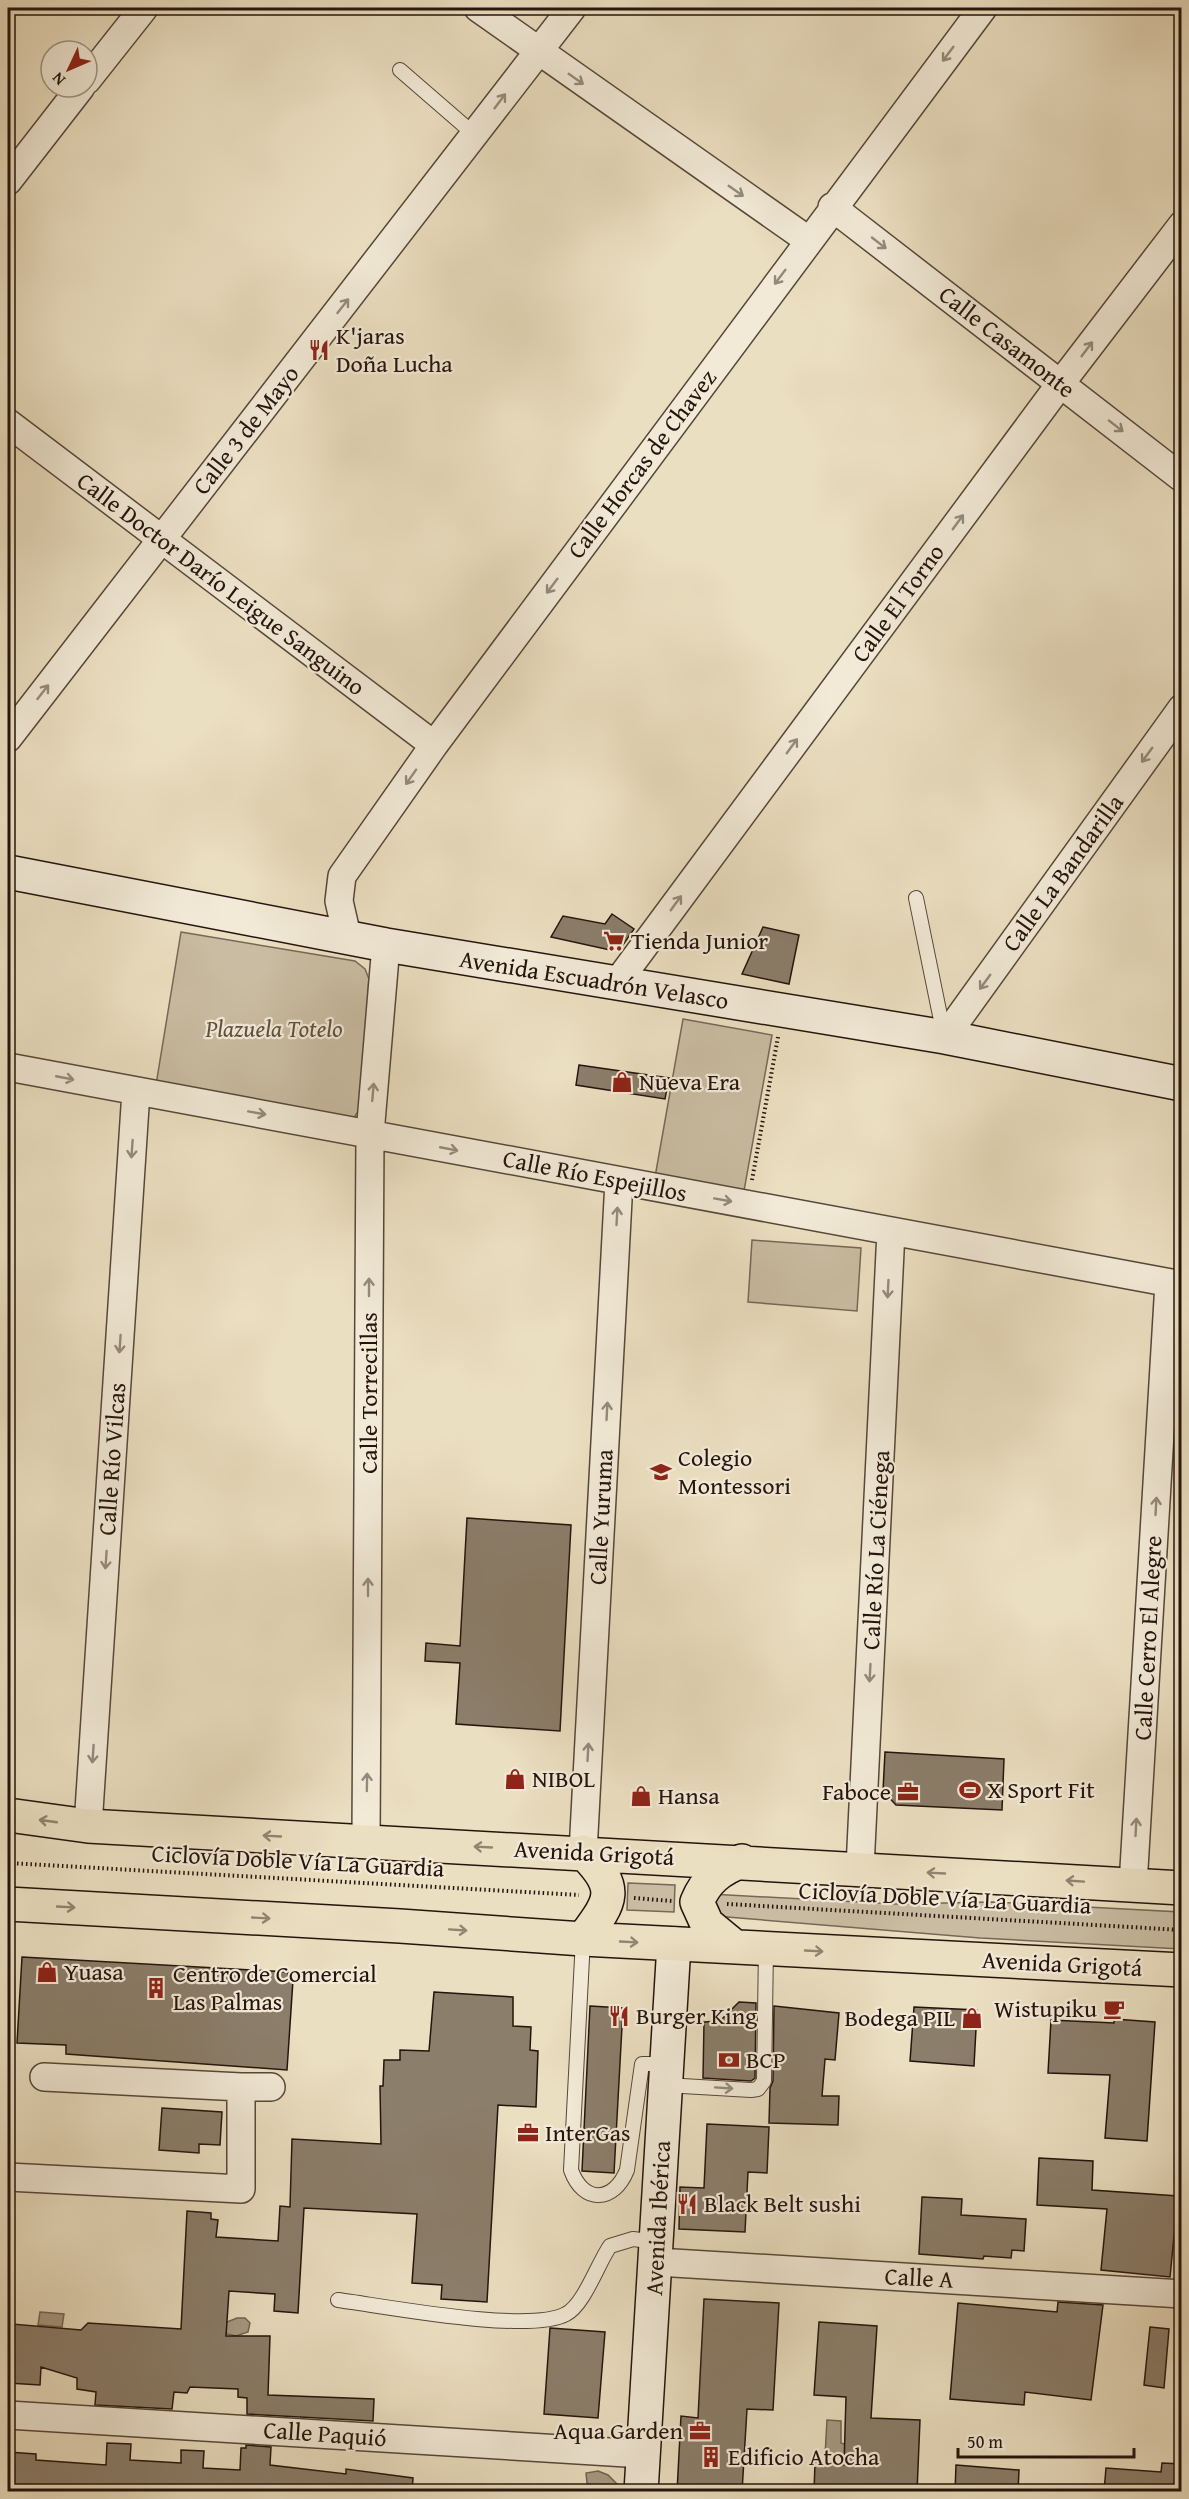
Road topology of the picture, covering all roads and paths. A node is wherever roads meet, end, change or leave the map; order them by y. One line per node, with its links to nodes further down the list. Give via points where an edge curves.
1 (144, 8): 6 (street)
2 (478, 8): 5 (street)
3 (572, 8): 5 (street, Calle 3 de Mayo)
4 (983, 8): 11 (street, Calle Horcas de Chavez, one-way to 11)
5 (537, 51): 9 (street, Calle 3 de Mayo, one-way to 5); 13 (street, one-way to 13)
6 (99, 65)
7 (399, 70): 9 (lane)
8 (72, 99): 10 (street)
9 (475, 135): 17 (street, Calle 3 de Mayo, one-way to 9)
10 (8, 181)
11 (832, 207): 13 (street, Calle Horcas de Chavez); 14 (street, Calle Casamonte, one-way to 14)
12 (1182, 225): 14 (street, Calle El Torno, one-way to 12)
13 (808, 240): 20 (street, Calle Horcas de Chavez, one-way to 20)
14 (1061, 383): 16 (street, Calle Casamonte, one-way to 16); 25 (street, Calle El Torno, one-way to 14)
15 (8, 423): 17 (street, Calle Doctor Darío Leigue Sanguino)
16 (1182, 478)
17 (161, 541): 19 (street, Calle 3 de Mayo, one-way to 17); 20 (street, Calle Doctor Darío Leigue Sanguino)
18 (1182, 708): 27 (street, Calle La Bandarilla, one-way to 27)
19 (8, 738)
20 (434, 745): 23 (street, Calle Horcas de Chavez, one-way to 23, via 342,876 339,901)
21 (8, 872): 23 (street, Avenida Escuadrón Velasco)
22 (916, 898): 27 (lane)
23 (347, 936): 24 (street, Avenida Escuadrón Velasco)
24 (386, 945): 25 (street, Avenida Escuadrón Velasco); 31 (street, Calle Torrecillas, one-way to 24)
25 (616, 984): 26 (street, Avenida Escuadrón Velasco)
26 (782, 1011): 27 (street, Avenida Escuadrón Velasco); 33 (path)
27 (945, 1038): 29 (street, Avenida Escuadrón Velasco)
28 (8, 1067): 30 (street, Calle Río Espejillos, one-way to 30)
29 (1182, 1084)
30 (136, 1091): 31 (street, Calle Río Espejillos, one-way to 31); 37 (street, Calle Río Vilcas, one-way to 37)
31 (370, 1134): 32 (street, Calle Río Espejillos, one-way to 32); 38 (street, Calle Torrecillas, one-way to 31)
32 (619, 1181): 33 (street, Calle Río Espejillos, one-way to 33); 39 (street, Calle Yuruma, one-way to 32)
33 (747, 1204): 34 (street, Calle Río Espejillos)
34 (891, 1231): 35 (street, Calle Río Espejillos); 42 (street, Calle Río La Ciénega, one-way to 42)
35 (1175, 1284): 43 (street, Calle Cerro El Alegre, one-way to 35)
36 (8, 1815): 37 (main road, Avenida Grigotá, one-way to 36)
37 (88, 1826): 38 (main road, Avenida Grigotá, one-way to 37)
38 (366, 1840): 39 (main road, Avenida Grigotá, one-way to 38)
39 (583, 1852): 40 (main road, Avenida Grigotá); 51 (main road, via 606,1881 609,1897)
40 (742, 1861): 42 (main road, Avenida Grigotá); 53 (main road, via 711,1878 697,1902 707,1924)
41 (8, 1863): 45 (path, Ciclovía Doble Vía La Guardia)
42 (860, 1868): 43 (main road, Avenida Grigotá, one-way to 42)
43 (1133, 1885): 44 (main road, Avenida Grigotá)
44 (1182, 1888)
45 (587, 1896)
46 (627, 1898): 47 (path)
47 (675, 1901)
48 (8, 1904): 51 (main road, Avenida Grigotá, one-way to 51)
49 (718, 1904): 50 (path, Ciclovía Doble Vía La Guardia)
50 (1182, 1930)
51 (583, 1939): 52 (main road, Avenida Grigotá, one-way to 52); 55 (lane, via 571,2170 584,2190 597,2196 611,2193 622,2184 642,2064)
52 (674, 1944): 53 (main road, Avenida Grigotá); 55 (street, Avenida Ibérica)
53 (750, 1948): 54 (main road, Avenida Grigotá, one-way to 54); 55 (lane, one-way to 53, via 751,2090 762,2086)
54 (1182, 1970)
55 (666, 2074): 60 (street, Avenida Ibérica)
56 (44, 2077): 57 (street)
57 (241, 2087): 58 (street); 59 (street, via 241,2189)
58 (271, 2087)
59 (8, 2177)
60 (657, 2252): 61 (street, Calle A); 62 (lane, via 633,2239 610,2246 582,2297 567,2314 544,2322 450,2316); 64 (street, Avenida Ibérica)
61 (1182, 2294)
62 (338, 2300)
63 (8, 2415): 64 (street, Calle Paquió)
64 (643, 2454): 65 (street, Avenida Ibérica)
65 (641, 2492)

